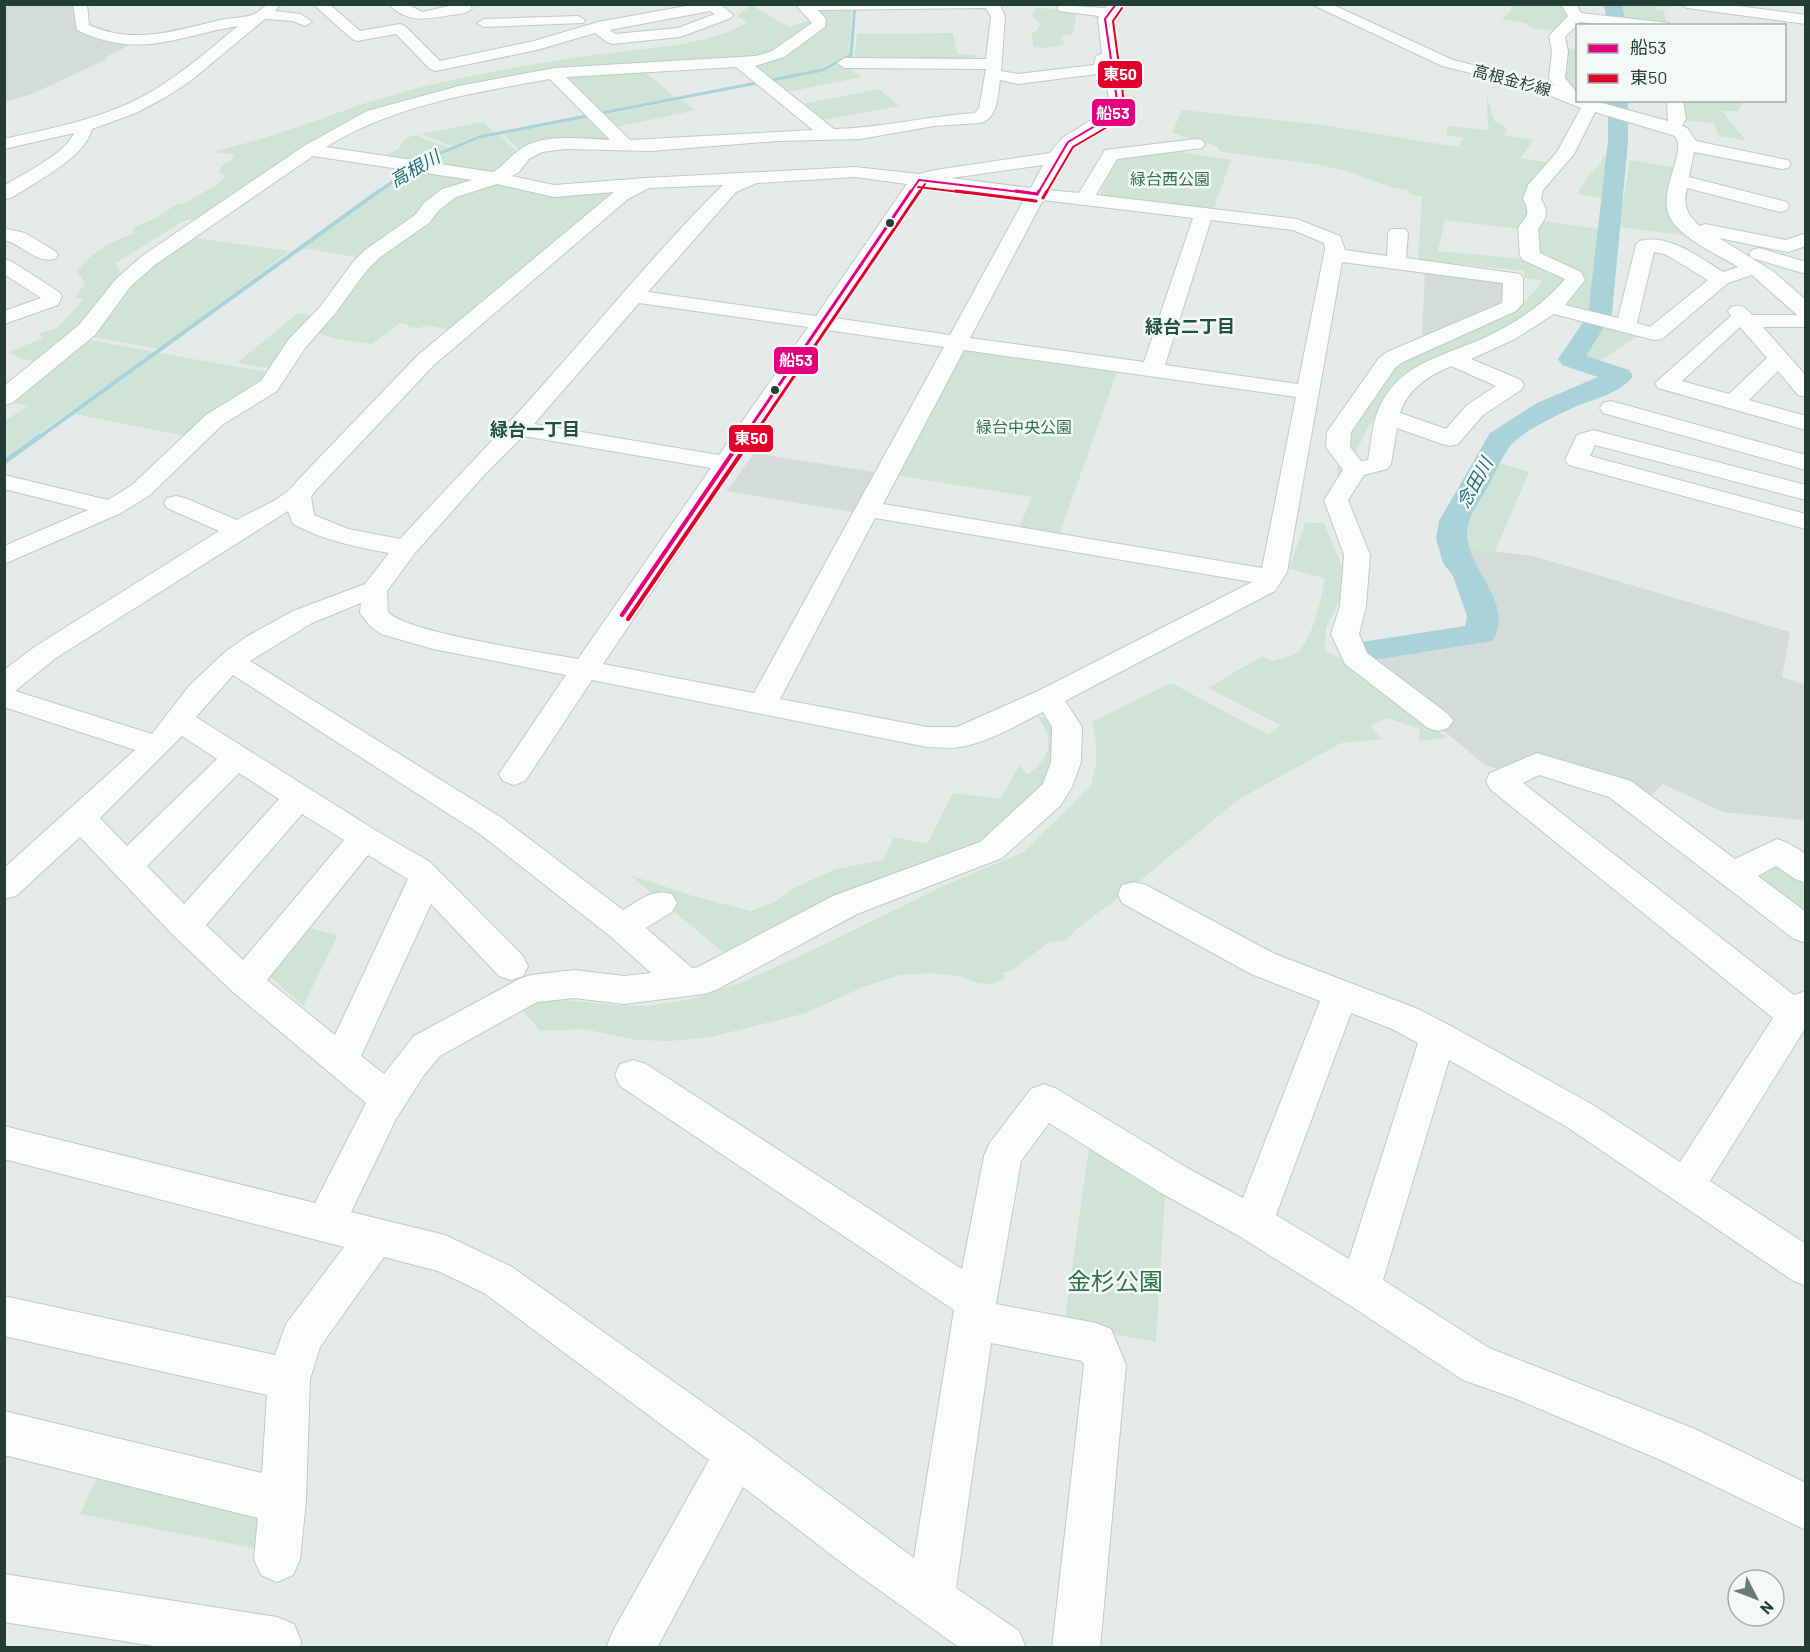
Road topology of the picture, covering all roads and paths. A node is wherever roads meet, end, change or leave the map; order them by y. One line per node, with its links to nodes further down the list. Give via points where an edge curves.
1 (80, 4): 13 (street, via 82,27 122,42 148,40)
2 (320, 4): 18 (street)
3 (984, 4): 7 (street)
4 (992, 4): 32 (street, via 998,17)
5 (1318, 4): 31 (street, 高根金杉線)
6 (1687, 4): 20 (street)
7 (802, 5): 28 (street, via 819,19 817,28 768,59)
8 (460, 6): 9 (street, via 422,16); 23 (street, via 474,11)
9 (400, 7): 14 (street)
10 (1064, 8): 11 (street)
11 (1112, 9): 27 (street, via 1105,21)
12 (1572, 10): 15 (street); 34 (street, via 1557,36 1557,78)
13 (265, 12): 19 (street); 39 (street, via 168,89)
14 (383, 13)
15 (1670, 16)
16 (361, 17): 18 (street)
17 (1806, 20): 20 (street)
18 (339, 21): 25 (street, via 357,36 400,29)
19 (305, 22)
20 (1786, 23): 22 (street, via 1788,29)
21 (594, 28): 21 (street, via 711,6 726,15 665,34 612,39); 23 (street, via 581,19); 26 (street)
22 (1806, 32)
23 (488, 33): 26 (street)
24 (441, 46): 25 (street)
25 (420, 50): 26 (street, via 436,66)
26 (508, 52)
27 (1112, 59): 32 (street, via 1102,59 1102,69 1030,78 1018,79); 41 (street, via 1118,107)
28 (740, 62): 33 (street); 44 (street)
29 (845, 63): 32 (street)
30 (1428, 65): 31 (street)
31 (1462, 67): 35 (street, 高根金杉線, via 1537,85)
32 (993, 69): 44 (street, via 987,109 980,118 860,134)
33 (554, 73): 49 (street); 50 (street, via 373,115)
34 (1576, 95)
35 (1576, 100)
36 (1581, 102): 38 (street, 高根金杉線)
37 (1675, 102): 40 (street, via 1678,119)
38 (1586, 104): 40 (street, 高根金杉線); 80 (street, via 1565,154 1534,189 1532,199 1538,216 1528,228 1530,256 1576,278)
39 (84, 126): 46 (street); 58 (street, via 81,139 62,157)
40 (1667, 126): 48 (street, via 1685,136)
41 (1091, 128): 42 (street); 51 (street, via 1068,142)
42 (1123, 133)
43 (1143, 133): 61 (street, via 1164,133 1199,146 1111,154)
44 (829, 134): 49 (street)
45 (4, 136): 46 (street)
46 (28, 138): 47 (street)
47 (4, 144)
48 (1687, 144): 52 (street, via 1756,152); 56 (street)
49 (626, 146): 53 (street, via 538,147)
50 (310, 150): 53 (street); 93 (street, via 149,260 123,283 87,330)
51 (1056, 158): 55 (street); 59 (street)
52 (1782, 164)
53 (496, 178): 57 (street, via 554,191); 106 (street, via 449,193 422,219 372,254 297,344 269,386 214,420 141,490)
54 (754, 178): 55 (street, via 855,172); 57 (street); 78 (street, via 726,191)
55 (919, 180): 59 (street); 85 (street)
56 (1678, 180): 60 (street); 63 (street)
57 (646, 183): 104 (street, via 621,195 426,360)
58 (4, 194)
59 (1037, 194): 61 (street); 87 (street)
60 (1675, 199): 62 (street); 65 (street, via 1677,213)
61 (1084, 200): 64 (street)
62 (1696, 205)
63 (1780, 206)
64 (1204, 214): 71 (street, via 1306,227 1333,240); 90 (street)
65 (1689, 228): 72 (street); 72 (street)
66 (1398, 233): 73 (street)
67 (5, 235): 70 (street, via 18,237)
68 (1806, 239): 72 (street)
69 (1806, 253): 72 (street)
70 (48, 255)
71 (1334, 255): 73 (street); 92 (street)
72 (1764, 261): 75 (street); 76 (street); 77 (street); 81 (street)
73 (1396, 263): 101 (street, via 1513,278 1514,303 1387,363 1339,432 1338,447)
74 (4, 265): 84 (street, via 52,296 51,301)
75 (1806, 268)
76 (1721, 279): 86 (street, via 1654,334); 86 (street, via 1671,249 1646,244)
77 (1806, 289)
78 (632, 296): 85 (street); 98 (street)
79 (1730, 302): 82 (street)
80 (1550, 307): 86 (street); 88 (street, via 1491,343)
81 (1806, 312)
82 (1749, 321): 83 (street); 89 (street); 94 (street, via 1735,321 1666,383)
83 (1806, 321)
84 (10, 322)
85 (821, 323): 87 (street); 99 (street)
86 (1626, 327)
87 (957, 342): 90 (street); 107 (street)
88 (1450, 358): 96 (street, via 1416,377 1396,397); 96 (street, via 1513,385 1475,410 1450,439)
89 (1779, 358): 91 (street); 94 (street)
90 (1152, 370): 92 (street)
91 (1806, 390)
92 (1309, 392): 112 (street)
93 (4, 398)
94 (1734, 402): 97 (street)
95 (1611, 408): 100 (street)
96 (1389, 417): 101 (street, via 1379,464)
97 (1806, 423)
98 (518, 428): 99 (street); 110 (street)
99 (726, 463): 115 (street)
100 (1806, 463)
101 (1355, 470): 121 (street, via 1336,500 1357,555 1353,606 1345,634 1355,658)
102 (6, 484): 106 (street)
103 (1806, 493): 108 (street, via 1593,437 1585,440 1576,460)
104 (299, 497): 109 (street); 110 (street, via 302,519 322,530)
105 (176, 503): 109 (street)
106 (112, 508): 111 (street)
107 (867, 509): 112 (street); 119 (street)
108 (1806, 522)
109 (238, 530): 116 (street, via 46,652)
110 (406, 548): 113 (street)
111 (4, 556)
112 (1271, 577): 118 (street, via 1256,591)
113 (374, 590): 114 (street, via 348,597 264,637); 115 (street, via 374,613 399,631)
114 (232, 662): 120 (street, via 199,693); 136 (street, via 491,826)
115 (587, 669): 119 (street); 124 (street)
116 (4, 685)
117 (4, 697): 122 (street)
118 (1048, 698): 119 (street, via 986,728 945,738); 139 (street, via 1067,727 1066,762 1057,787 991,849 845,905 704,980)
119 (763, 704)
120 (180, 721): 122 (street); 123 (street)
121 (1438, 721)
122 (157, 746): 126 (street)
123 (237, 757): 125 (street); 128 (street)
124 (514, 774)
125 (299, 797): 127 (street); 135 (street)
126 (80, 817): 128 (street); 132 (street)
127 (364, 838): 131 (street, via 419,870); 140 (street)
128 (126, 866): 135 (street)
129 (1806, 872): 130 (street, via 1777,851)
130 (1732, 875): 137 (street); 142 (street, via 1620,789 1538,763 1501,781)
131 (424, 877): 138 (street); 144 (street, via 417,900)
132 (4, 887)
133 (1134, 894): 141 (street, via 1263,964)
134 (660, 903): 136 (street)
135 (185, 926): 140 (street)
136 (622, 927): 139 (street)
137 (1806, 930)
138 (511, 966)
139 (684, 981): 146 (street, via 624,990 574,984 531,989 427,1046)
140 (245, 982): 144 (street)
141 (1341, 993): 143 (street, via 1405,1018); 149 (street)
142 (1798, 1020): 148 (street)
143 (1438, 1036): 148 (street, via 1580,1116); 153 (street)
144 (341, 1060): 146 (street)
145 (633, 1075): 154 (street)
146 (388, 1099): 150 (street)
147 (4, 1142): 150 (street)
148 (1685, 1188): 152 (street)
149 (1253, 1223): 153 (street); 154 (street, via 1175,1181 1044,1100 1003,1156)
150 (325, 1224): 151 (street)
151 (375, 1238): 156 (street, via 301,1338); 158 (street, via 446,1254 486,1272)
152 (1802, 1254)
153 (1360, 1288): 160 (street, via 1478,1365 1679,1445)
154 (976, 1311): 163 (street); 167 (street, via 1096,1343 1105,1365)
155 (4, 1316): 156 (street)
156 (289, 1379): 159 (street)
157 (4, 1433): 159 (street)
158 (737, 1454): 163 (street); 165 (street)
159 (283, 1501): 161 (street)
160 (1806, 1507)
161 (277, 1559)
162 (4, 1598): 164 (street, via 277,1641)
163 (931, 1600): 166 (street)
164 (276, 1647)
165 (630, 1647)
166 (1002, 1647)
167 (1076, 1647)

